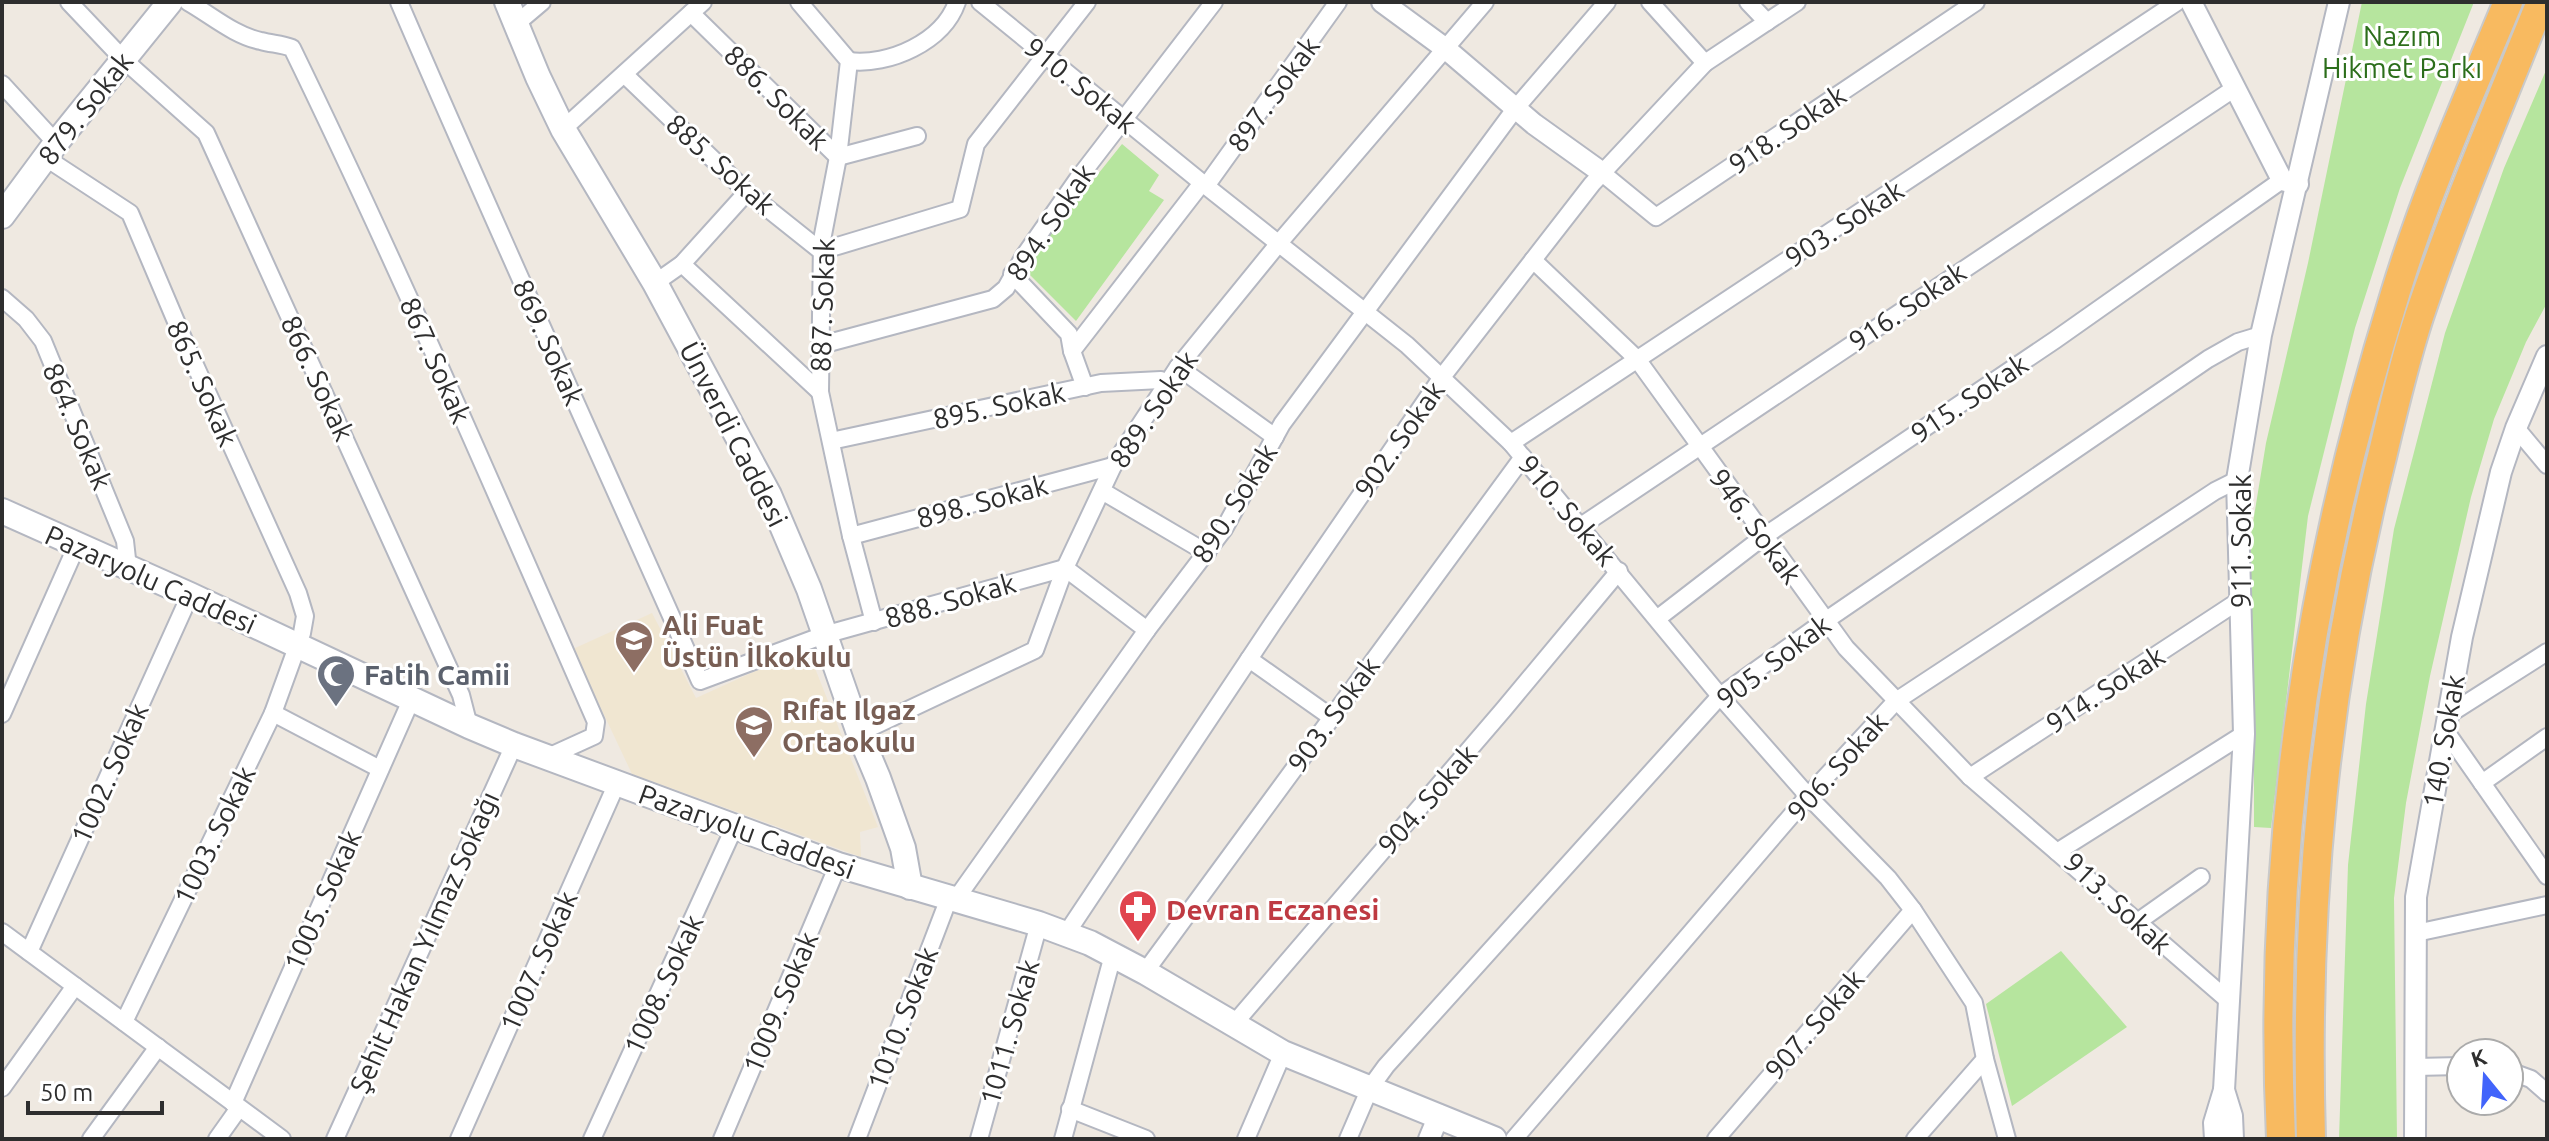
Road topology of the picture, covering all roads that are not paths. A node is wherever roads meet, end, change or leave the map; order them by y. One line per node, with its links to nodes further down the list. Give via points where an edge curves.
1 (69, 2): 29 (street, 866. Sokak)
2 (170, 2): 29 (main road, 879. Sokak)
3 (188, 2): 107 (street, 867. Sokak, via 239,33 292,48 320,104 596,722 594,736)
4 (399, 2): 94 (street, 869. Sokak)
5 (542, 2): 25 (street)
6 (957, 2): 30 (street, via 951,18 931,38 869,64)
7 (980, 2): 28 (street, 910. Sokak)
8 (1087, 2): 28 (street)
9 (1214, 2): 36 (street, 894. Sokak)
10 (1338, 2): 43 (street, 897. Sokak)
11 (1382, 2): 27 (street)
12 (1485, 2): 27 (street, 889. Sokak)
13 (1607, 2): 35 (street, 890. Sokak)
14 (1650, 2): 31 (street)
15 (1748, 2): 26 (street)
16 (1797, 2): 26 (street, 902. Sokak)
17 (1976, 2): 41 (street, 918. Sokak, via 1656,217)
18 (2177, 2): 58 (street, 903. Sokak)
19 (2191, 2): 34 (street)
20 (2339, 2): 42 (street, 911. Sokak)
21 (2508, 2): 168 (highway, via 2395,292 2324,572 2299,717 2279,926)
22 (2541, 2): 169 (highway, via 2419,319 2361,543 2328,728 2319,819 2309,970)
23 (807, 5): 30 (street)
24 (697, 7): 32 (street); 40 (street, 886. Sokak)
25 (511, 13): 37 (main road, Ünverdi Caddesi)
26 (1767, 22): 31 (street, 902. Sokak)
27 (1446, 49): 35 (street); 46 (street, 889. Sokak)
28 (1044, 57): 36 (street, 910. Sokak); 47 (street, via 976,144 960,209)
29 (123, 59): 39 (main road, 879. Sokak); 102 (street, 866. Sokak, via 206,133 448,667)
30 (849, 61): 40 (street, 887. Sokak)
31 (1705, 63): 41 (street, 902. Sokak)
32 (624, 74): 37 (street); 44 (street, 885. Sokak)
33 (2, 84): 39 (street, 865. Sokak)
34 (2235, 88): 42 (street); 68 (street, 916. Sokak)
35 (1515, 109): 41 (street); 53 (street, 890. Sokak)
36 (1124, 120): 43 (street, 910. Sokak); 50 (street, 894. Sokak)
37 (563, 129): 51 (main road, Ünverdi Caddesi)
38 (917, 136): 40 (street, 886. Sokak)
39 (51, 151): 45 (main road, 879. Sokak); 90 (street, 865. Sokak, via 130,213 298,593 305,616)
40 (838, 157): 47 (street, 887. Sokak)
41 (1601, 172): 48 (street, 902. Sokak)
42 (2290, 182): 54 (street, 911. Sokak); 77 (street, 915. Sokak)
43 (1204, 184): 46 (street, 910. Sokak); 56 (street, 897. Sokak)
44 (747, 192): 47 (street, 885. Sokak); 49 (street)
45 (2, 216)
46 (1279, 243): 53 (street, 910. Sokak); 59 (street, 889. Sokak)
47 (821, 251): 55 (street, 887. Sokak)
48 (1533, 260): 58 (street, 946. Sokak); 60 (street, 902. Sokak)
49 (682, 264): 51 (street); 63 (street)
50 (1012, 274): 55 (street, 894. Sokak, via 993,299); 56 (street, via 1069,334)
51 (655, 283): 89 (main road, Ünverdi Caddesi, via 769,495)
52 (2, 298): 80 (street, 864. Sokak, via 43,341 125,541)
53 (1364, 311): 60 (street, 910. Sokak); 65 (street, 890. Sokak)
54 (2261, 335): 72 (street, 911. Sokak); 86 (street, 905. Sokak, via 2208,359)
55 (821, 345): 63 (street, 887. Sokak)
56 (1072, 351): 62 (street)
57 (2547, 356): 64 (street, 140. Sokak)
58 (1637, 359): 67 (street, 903. Sokak); 68 (street, 946. Sokak)
59 (1178, 367): 61 (street, 889. Sokak); 65 (street)
60 (1442, 377): 67 (street, 910. Sokak); 92 (street, 902. Sokak)
61 (1168, 383): 62 (street, 895. Sokak); 71 (street, 889. Sokak)
62 (1085, 387): 66 (street, 895. Sokak)
63 (820, 392): 66 (street, 887. Sokak)
64 (2516, 428): 70 (street); 101 (street, 140. Sokak, via 2469,607)
65 (1275, 437): 79 (street, 890. Sokak)
66 (831, 441): 76 (street, 887. Sokak)
67 (1511, 443): 69 (street, 910. Sokak)
68 (1697, 445): 75 (street, 916. Sokak); 77 (street, 946. Sokak)
69 (1523, 457): 75 (street, 910. Sokak); 100 (street, 903. Sokak)
70 (2547, 465)
71 (1113, 466): 73 (street, 889. Sokak); 76 (street, 898. Sokak)
72 (2237, 480): 84 (street, 911. Sokak); 97 (street, 906. Sokak)
73 (1102, 491): 79 (street); 81 (street, 889. Sokak)
74 (2, 511): 78 (main road, Pazaryolu Caddesi)
75 (1581, 526): 82 (street, 910. Sokak)
76 (851, 536): 87 (street, 887. Sokak)
77 (1763, 537): 85 (street, 915. Sokak); 86 (street, 946. Sokak)
78 (77, 545): 80 (main road, Pazaryolu Caddesi); 99 (street)
79 (1207, 553): 88 (street, 890. Sokak)
80 (128, 568): 83 (main road, Pazaryolu Caddesi)
81 (1065, 568): 87 (street, 888. Sokak); 88 (street); 103 (street, 889. Sokak, via 1035,650)
82 (1619, 571): 85 (street, 910. Sokak); 133 (street, 904. Sokak)
83 (190, 595): 90 (main road, Pazaryolu Caddesi); 127 (street, 1002. Sokak)
84 (2240, 600): 104 (street, 911. Sokak); 109 (street, 914. Sokak)
85 (1658, 618): 95 (street, 910. Sokak)
86 (1825, 621): 95 (street, 905. Sokak); 97 (street, 946. Sokak)
87 (874, 622): 89 (street, 888. Sokak)
88 (1147, 630): 119 (street, 890. Sokak)
89 (824, 635): 94 (street, 888. Sokak); 103 (main road, Ünverdi Caddesi)
90 (298, 646): 96 (main road, Pazaryolu Caddesi); 98 (street, 1003. Sokak)
91 (2542, 655): 93 (street); 101 (street)
92 (1249, 659): 100 (street); 126 (street, 902. Sokak)
93 (2547, 673)
94 (700, 681)
95 (1720, 696): 112 (street, 910. Sokak); 141 (street, 905. Sokak)
96 (412, 698): 102 (main road, Pazaryolu Caddesi); 108 (street, 1005. Sokak)
97 (1896, 701): 109 (street, 946. Sokak); 112 (street, 906. Sokak)
98 (273, 713): 108 (street); 132 (street, 1003. Sokak)
99 (2, 714)
100 (1331, 717): 129 (street, 903. Sokak)
101 (2447, 722): 111 (street); 125 (street, 140. Sokak, via 2416,897)
102 (469, 726): 106 (main road, Pazaryolu Caddesi)
103 (859, 733): 118 (main road, Ünverdi Caddesi, via 903,848)
104 (2244, 734): 114 (street, 913. Sokak); 131 (street, 911. Sokak)
105 (2547, 737): 111 (street)
106 (514, 745): 107 (main road, Pazaryolu Caddesi); 150 (street, Şehit Hakan Yılmaz Sokağı)
107 (550, 756): 110 (main road, Pazaryolu Caddesi)
108 (380, 769): 144 (street, 1005. Sokak)
109 (1970, 777): 114 (street, 946. Sokak)
110 (617, 783): 113 (main road, Pazaryolu Caddesi); 151 (street, 1007. Sokak)
111 (2482, 783): 116 (street)
112 (1808, 796): 121 (street, 910. Sokak); 162 (street, 906. Sokak)
113 (734, 828): 115 (main road, Pazaryolu Caddesi); 152 (street, 1008. Sokak)
114 (2057, 852): 122 (street, 913. Sokak)
115 (838, 865): 118 (main road, Pazaryolu Caddesi); 153 (street, 1009. Sokak)
116 (2547, 876)
117 (2201, 877): 122 (street)
118 (910, 887): 119 (main road, Pazaryolu Caddesi)
119 (952, 899): 123 (main road, Pazaryolu Caddesi); 154 (street, 1010. Sokak)
120 (2547, 905): 125 (street)
121 (1913, 910): 136 (street, 910. Sokak, via 1974,1003); 163 (street, 907. Sokak)
122 (2136, 923): 131 (street, 913. Sokak)
123 (1039, 924): 126 (main road, Pazaryolu Caddesi); 155 (street, 1011. Sokak)
124 (2, 932): 127 (street)
125 (2416, 933): 138 (street, 140. Sokak)
126 (1066, 934): 128 (main road, Pazaryolu Caddesi)
127 (29, 952): 130 (street)
128 (1113, 955): 129 (main road, Pazaryolu Caddesi); 145 (street)
129 (1145, 972): 133 (main road, Pazaryolu Caddesi)
130 (75, 986): 132 (street); 140 (street)
131 (2230, 1002): 142 (street, 911. Sokak)
132 (124, 1022): 134 (street)
133 (1233, 1025): 135 (main road, Pazaryolu Caddesi)
134 (158, 1047): 144 (street); 147 (street)
135 (1283, 1053): 141 (main road, Pazaryolu Caddesi); 158 (street)
136 (1985, 1059): 164 (street); 165 (street, 910. Sokak)
137 (2445, 1066): 138 (street)
138 (2415, 1067): 170 (street, 140. Sokak)
139 (2525, 1077): 143 (street)
140 (2, 1088)
141 (1370, 1088): 146 (main road, Pazaryolu Caddesi); 159 (street, 905. Sokak)
142 (2224, 1090): 166 (street, 911. Sokak); 167 (street, 911. Sokak)
143 (2547, 1093)
144 (236, 1105): 148 (street, 1005. Sokak); 149 (street)
145 (1070, 1109): 156 (street); 157 (street)
146 (1439, 1115): 160 (street); 161 (main road, Pazaryolu Caddesi)
147 (91, 1139)
148 (217, 1139)
149 (282, 1139)
150 (335, 1139)
151 (459, 1139)
152 (592, 1139)
153 (722, 1139)
154 (857, 1139)
155 (979, 1139)
156 (1063, 1139)
157 (1146, 1139)
158 (1246, 1139)
159 (1348, 1139)
160 (1429, 1139)
161 (1494, 1139)
162 (1514, 1139)
163 (1716, 1139)
164 (1915, 1139)
165 (2007, 1139)
166 (2215, 1139)
167 (2233, 1139)
168 (2281, 1139)
169 (2311, 1139)
170 (2415, 1139)

